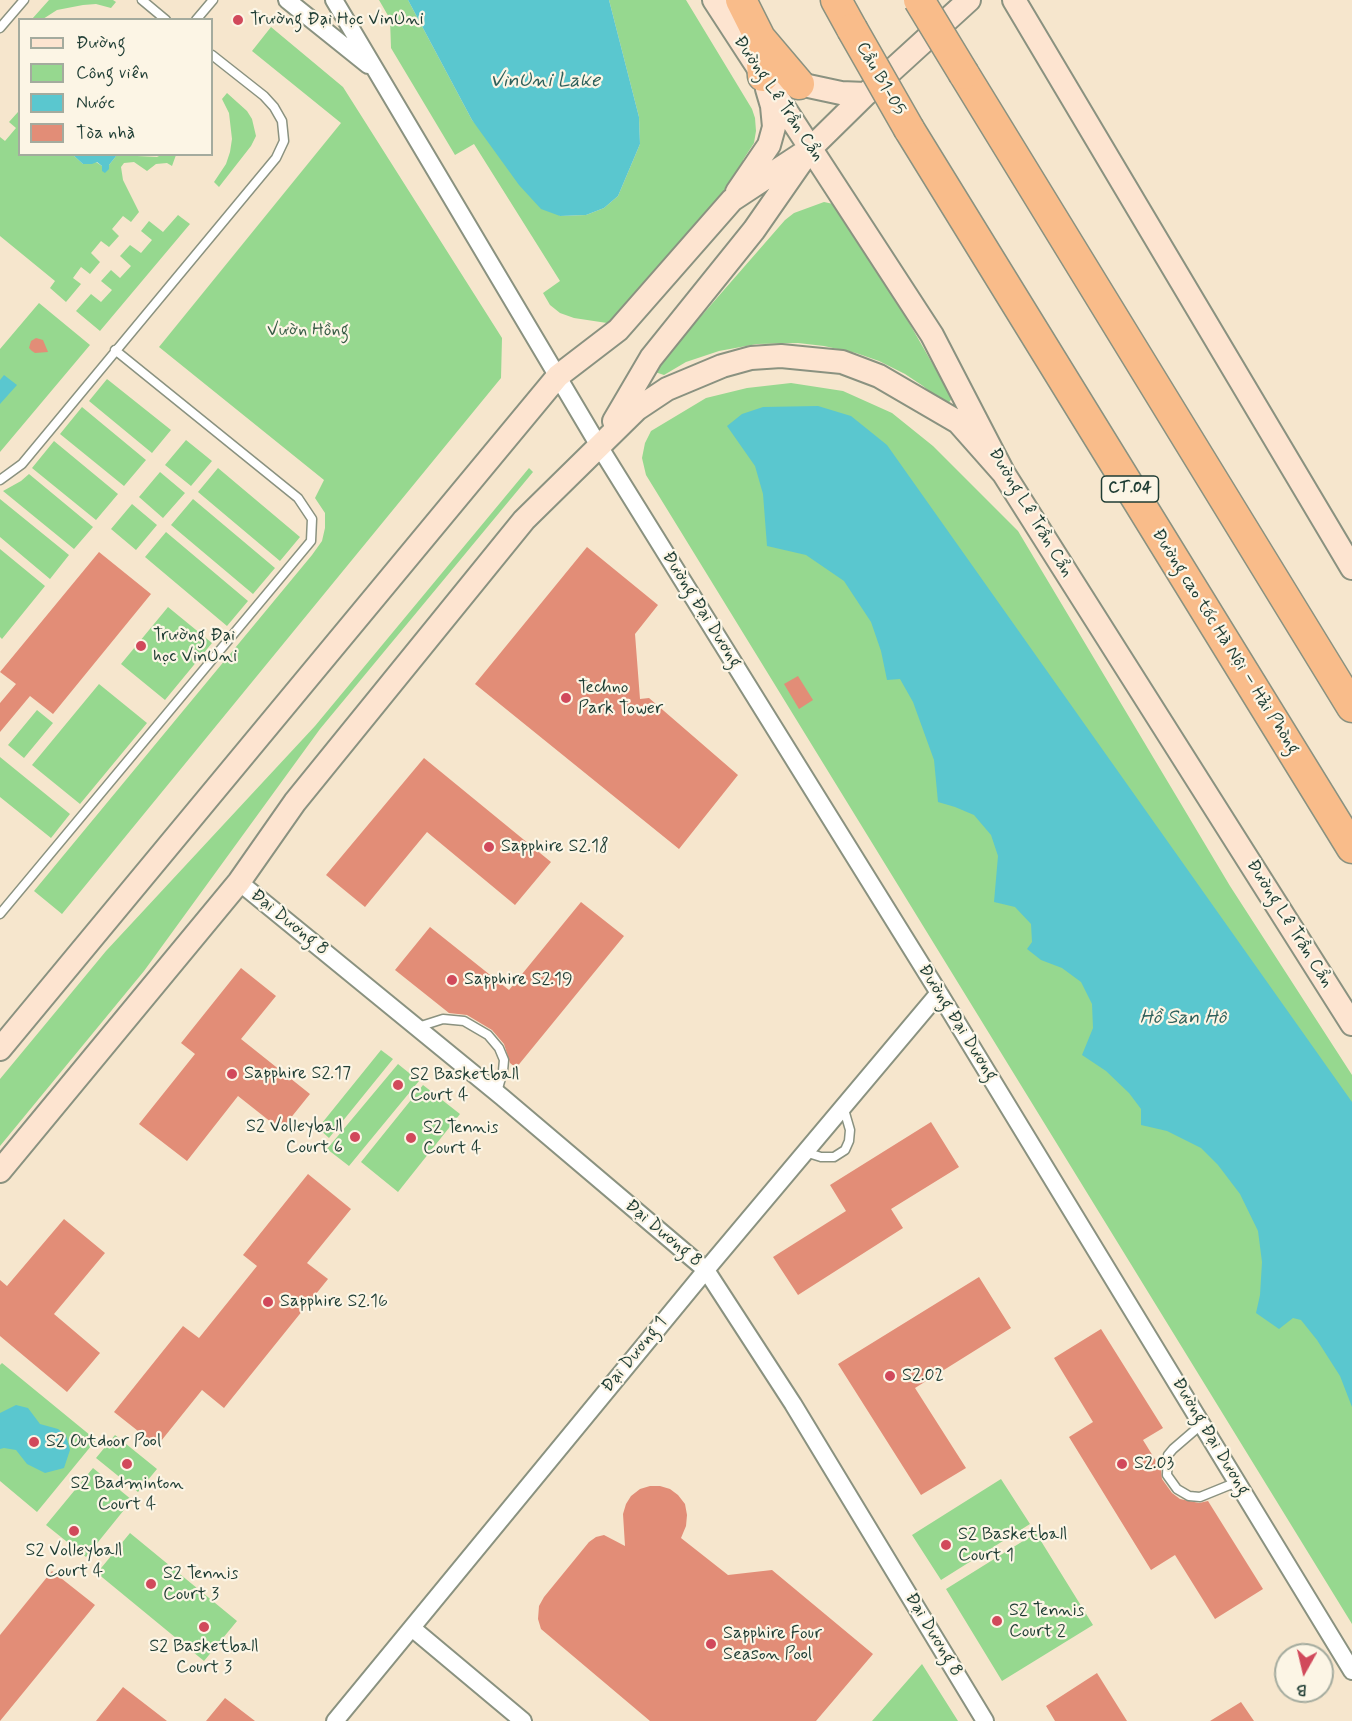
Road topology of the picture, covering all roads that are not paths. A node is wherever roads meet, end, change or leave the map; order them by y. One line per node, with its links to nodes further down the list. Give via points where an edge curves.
1 (24, 0): 14 (lane)
2 (142, 0): 12 (lane)
3 (213, 0): 13 (lane)
4 (287, 0): 17 (street)
5 (334, 0): 17 (street, Đường Đại Dương)
6 (714, 0): 18 (main road, Đường Lê Trần Cẩn)
7 (741, 0): 15 (highway)
8 (836, 0): 21 (highway, Cầu B1-05 / CT.04, bridge)
9 (920, 0): 30 (highway, bridge)
10 (969, 0): 20 (main road)
11 (1014, 0): 29 (main road)
12 (164, 18)
13 (198, 18)
14 (0, 28)
15 (760, 38): 18 (highway); 19 (highway)
16 (213, 56): 24 (lane, via 274,106 282,121 284,141 276,158)
17 (378, 74): 25 (street, Đường Đại Dương)
18 (763, 76): 19 (main road); 22 (main road, Đường Lê Trần Cẩn); 23 (main road, via 774,127 769,145)
19 (799, 84): 20 (main road)
20 (866, 94): 22 (main road)
21 (909, 129): 31 (highway, Đường cao tốc Hà Nội – Hải Phòng / CT.04)
22 (811, 148): 23 (main road); 26 (main road, via 754,230 651,358); 27 (main road, Đường Lê Trần Cẩn, via 933,335)
23 (732, 201): 25 (main road, via 618,330)
24 (115, 350): 28 (lane, via 22,464); 33 (lane, via 298,498 312,519 311,541)
25 (558, 376): 26 (street, Đường Đại Dương); 37 (main road)
26 (599, 446): 27 (main road, via 637,409 668,389 722,366 751,358 814,358 870,372 958,422); 32 (main road, via 524,519 295,802); 34 (street, Đường Đại Dương)
27 (1004, 474): 35 (main road, Đường Lê Trần Cẩn)
28 (0, 480)
29 (1352, 568)
30 (1352, 707)
31 (1352, 848)
32 (239, 882): 36 (street, Đại Dương 8); 41 (main road)
33 (0, 914)
34 (939, 993): 39 (street, Đại Dương 1); 43 (street, Đường Đại Dương)
35 (1352, 1024)
36 (418, 1027): 38 (street, Đại Dương 8); 38 (lane, via 443,1019 465,1021 488,1035 504,1060)
37 (0, 1049)
38 (497, 1092): 42 (street, Đại Dương 8)
39 (843, 1106): 40 (street, Đại Dương 1); 40 (lane, via 849,1130 845,1150 834,1157)
40 (805, 1152): 42 (street, Đại Dương 1)
41 (0, 1171)
42 (706, 1270): 45 (street, Đại Dương 1); 49 (street, Đại Dương 8, via 793,1404)
43 (1202, 1424): 44 (street, Đường Đại Dương); 44 (lane, via 1168,1455 1167,1475 1177,1489 1189,1496 1200,1497)
44 (1237, 1482): 46 (street, Đường Đại Dương)
45 (412, 1628): 47 (street, Đại Dương 1); 48 (street)
46 (1352, 1671)
47 (335, 1721)
48 (523, 1721)
49 (985, 1721)

